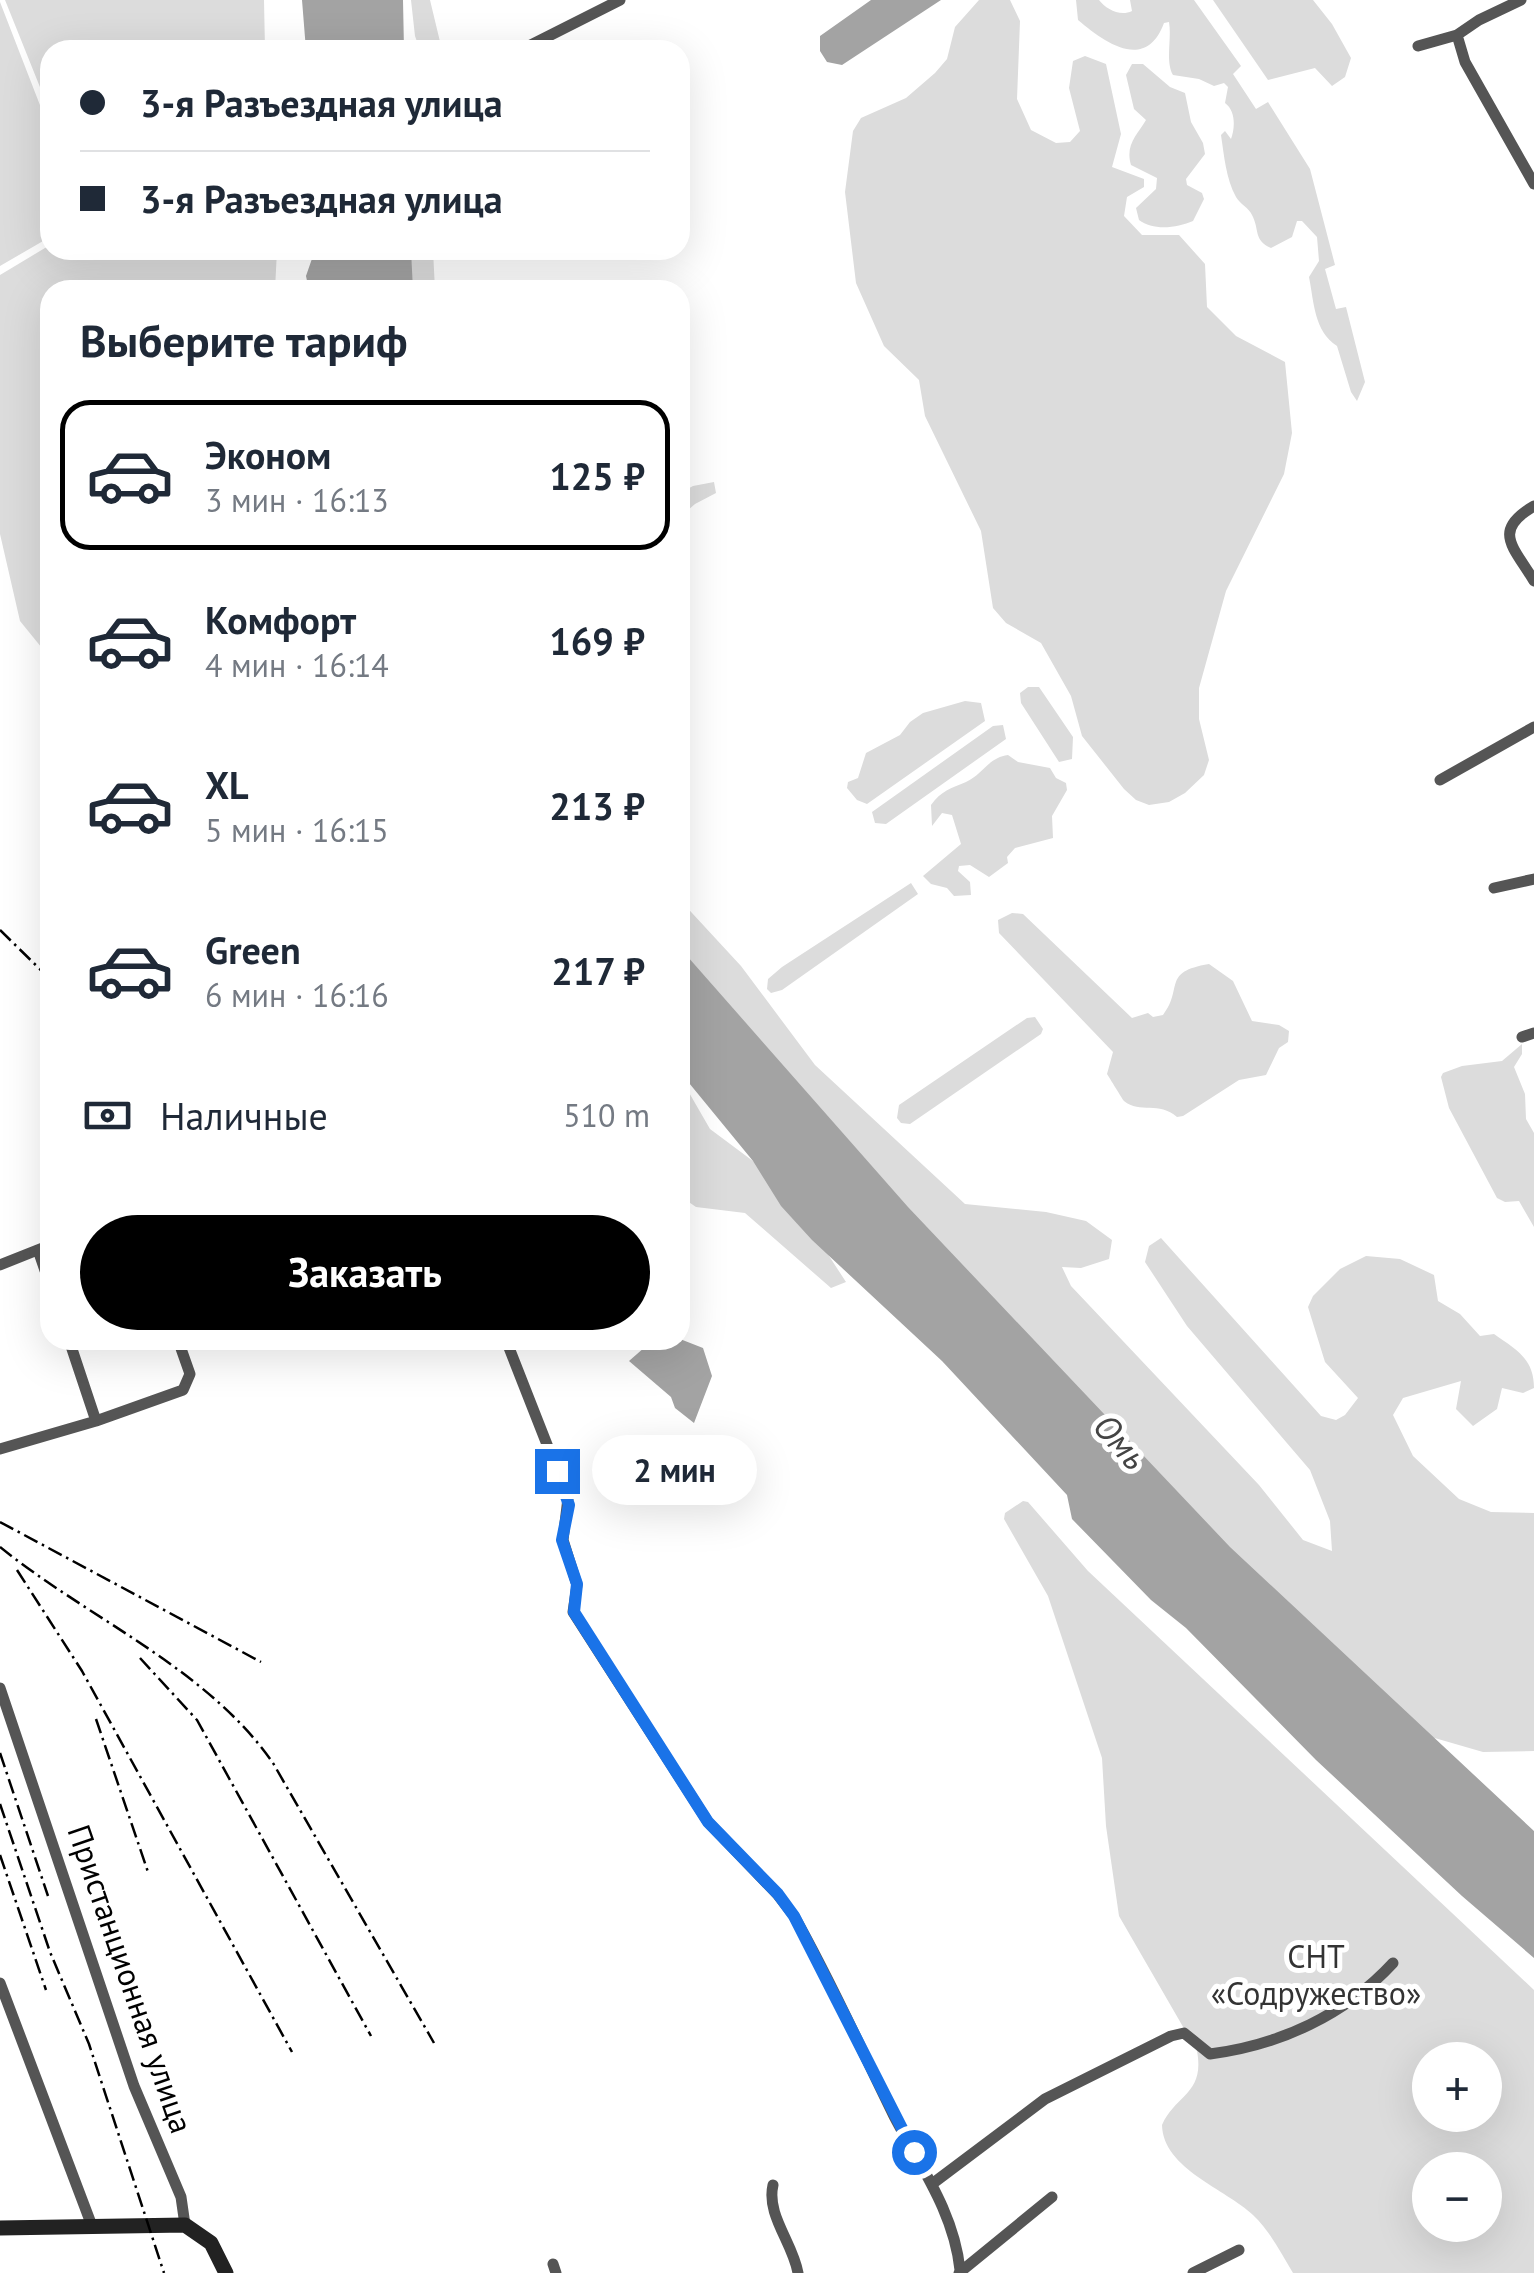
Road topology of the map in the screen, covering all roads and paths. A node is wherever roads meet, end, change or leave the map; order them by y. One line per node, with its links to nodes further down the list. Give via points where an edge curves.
1 (620, 0): 4 (street)
2 (1522, 0): 3 (street)
3 (1457, 35): 5 (street); 6 (street, via 1465,62)
4 (541, 40)
5 (1418, 46)
6 (1534, 184)
7 (1534, 506): 8 (street, via 1509,528)
8 (1534, 581)
9 (1534, 726): 10 (street)
10 (1440, 780)
11 (1534, 879): 12 (street)
12 (1494, 888)
13 (40, 1249): 14 (street)
14 (0, 1265)
15 (71, 1350): 18 (street)
16 (182, 1350): 18 (street, via 190,1374 183,1390)
17 (510, 1350): 23 (street, via 568,1498 562,1540 577,1584 574,1612 708,1822 794,1916)
18 (96, 1421): 19 (street)
19 (0, 1448)
20 (0, 1688): 27 (street, Пристанционная улица, via 134,2086 181,2197)
21 (1394, 1963): 23 (street, via 1334,2013 1267,2044 1210,2054 1184,2033 1170,2036 1045,2099)
22 (0, 1983): 26 (street)
23 (932, 2184): 30 (street, via 952,2228)
24 (774, 2185): 32 (street, via 772,2208)
25 (1052, 2197): 30 (street)
26 (92, 2226): 27 (main road); 28 (main road)
27 (185, 2226): 31 (main road, via 211,2243)
28 (0, 2228)
29 (1239, 2250): 33 (street)
30 (960, 2272)
31 (226, 2273)
32 (798, 2273)
33 (1193, 2273)

